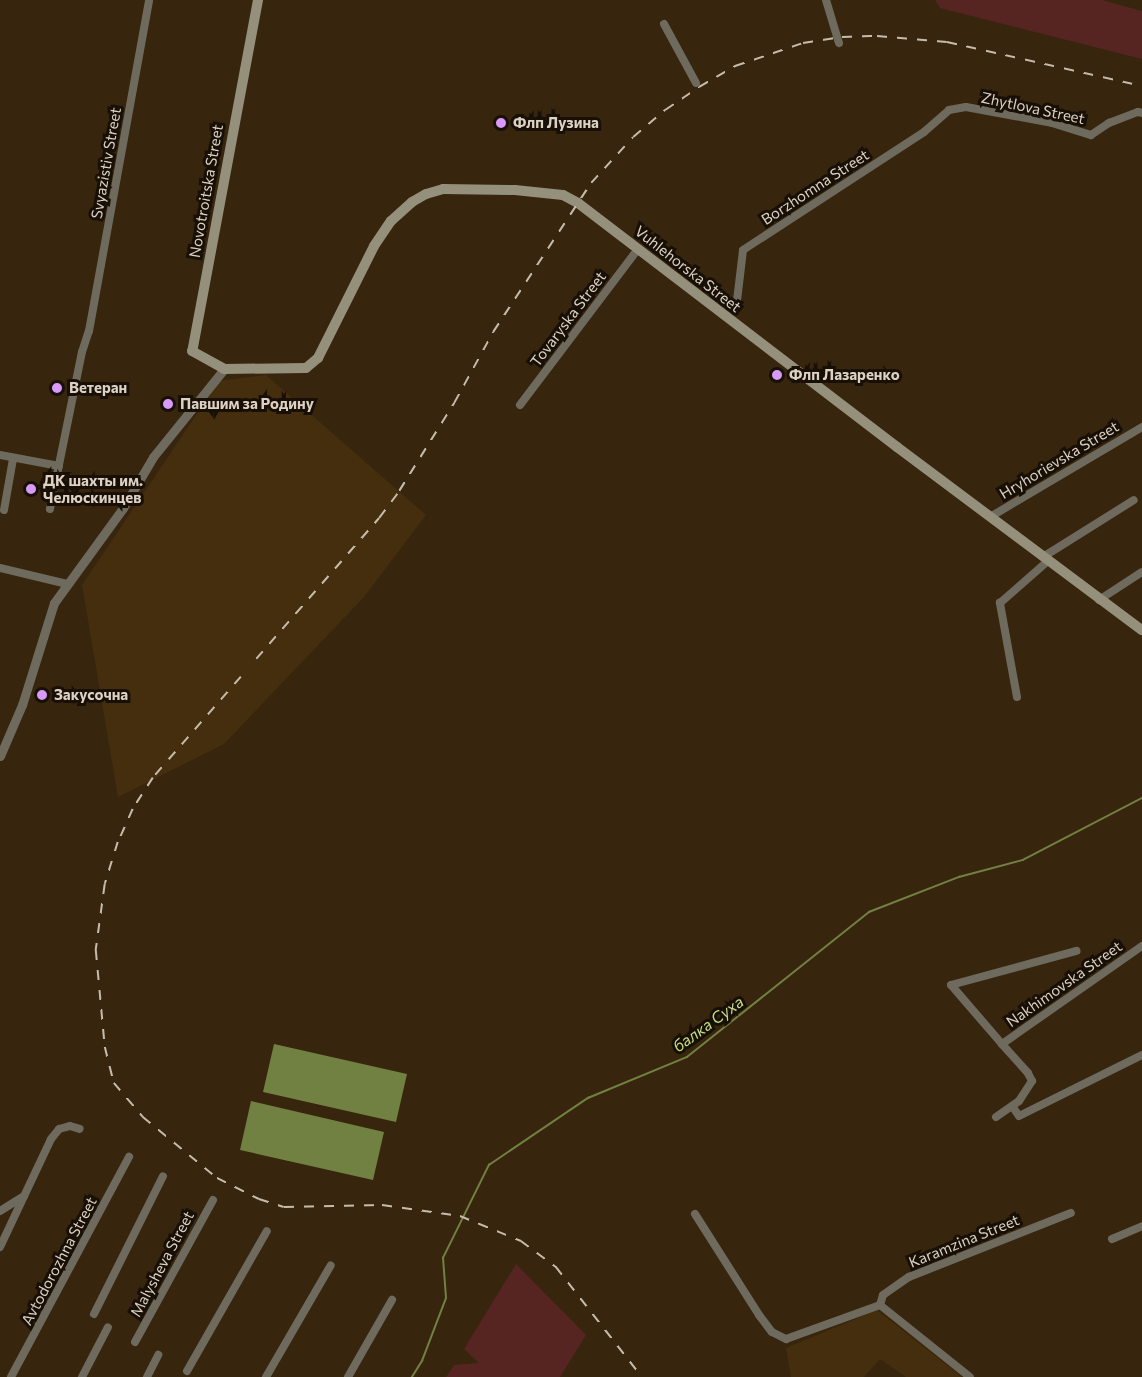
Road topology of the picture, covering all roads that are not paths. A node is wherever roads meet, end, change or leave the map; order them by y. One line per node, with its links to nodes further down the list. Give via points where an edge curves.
1 (149, 0): 16 (street, Svyazistiv Street, via 89,331)
2 (258, 0): 11 (main road, Novotroitska Street, via 192,351)
3 (826, 0): 5 (street)
4 (664, 24): 6 (street)
5 (839, 43)
6 (696, 82)
7 (949, 110): 8 (street, Zhytlova Street, via 966,107 1052,123 1091,135 1109,123); 10 (street, Borzhomna Street, via 924,132 743,250)
8 (1142, 113)
9 (638, 249): 11 (main road, Vuhlehorska Street, via 563,195 443,189 412,202 391,221 313,364 300,369); 12 (street, Tovaryska Street); 20 (main road, Vuhlehorska Street)
10 (736, 309)
11 (224, 369): 24 (street, via 153,457 123,508)
12 (520, 405)
13 (1142, 427): 20 (street, Hryhorievska Street)
14 (0, 455): 15 (street)
15 (13, 459): 16 (street); 19 (street)
16 (59, 466): 18 (street, Svyazistiv Street)
17 (1134, 500): 21 (street)
18 (50, 509)
19 (4, 510)
20 (990, 517): 21 (main road, Vuhlehorska Street)
21 (1045, 559): 25 (main road, Vuhlehorska Street); 27 (street, via 1000,603)
22 (0, 568): 24 (street)
23 (1142, 572): 25 (street)
24 (67, 584): 28 (street, via 54,603 22,705)
25 (1100, 600): 26 (main road, Vuhlehorska Street)
26 (1142, 630)
27 (1017, 697)
28 (0, 756)
29 (1142, 946): 31 (street, Nakhimovska Street)
30 (1076, 951): 31 (street, Nakhimovska Street, via 951,985)
31 (1002, 1044): 33 (street, Nakhimovska Street, via 1032,1078)
32 (1142, 1055): 33 (street, via 1019,1116)
33 (1012, 1106): 34 (street, Nakhimovska Street)
34 (996, 1117)
35 (80, 1129): 38 (street, via 70,1126 51,1139)
36 (129, 1157): 55 (street, Avtodorozhna Street)
37 (163, 1176): 50 (street)
38 (24, 1196): 40 (street); 46 (street)
39 (213, 1200): 52 (street, Malysheva Street)
40 (0, 1211)
41 (1071, 1213): 49 (street, Karamzina Street, via 909,1277 883,1294)
42 (695, 1214): 49 (street, Karamzina Street, via 772,1332 786,1339)
43 (1142, 1226): 45 (street)
44 (267, 1231): 54 (street)
45 (1112, 1239)
46 (0, 1247)
47 (330, 1265): 58 (street)
48 (392, 1300): 59 (street)
49 (880, 1305): 60 (street)
50 (94, 1314)
51 (108, 1327): 56 (street)
52 (135, 1342)
53 (158, 1355): 57 (street)
54 (187, 1371)
55 (11, 1377)
56 (82, 1377)
57 (147, 1377)
58 (266, 1377)
59 (348, 1377)
60 (970, 1377)

